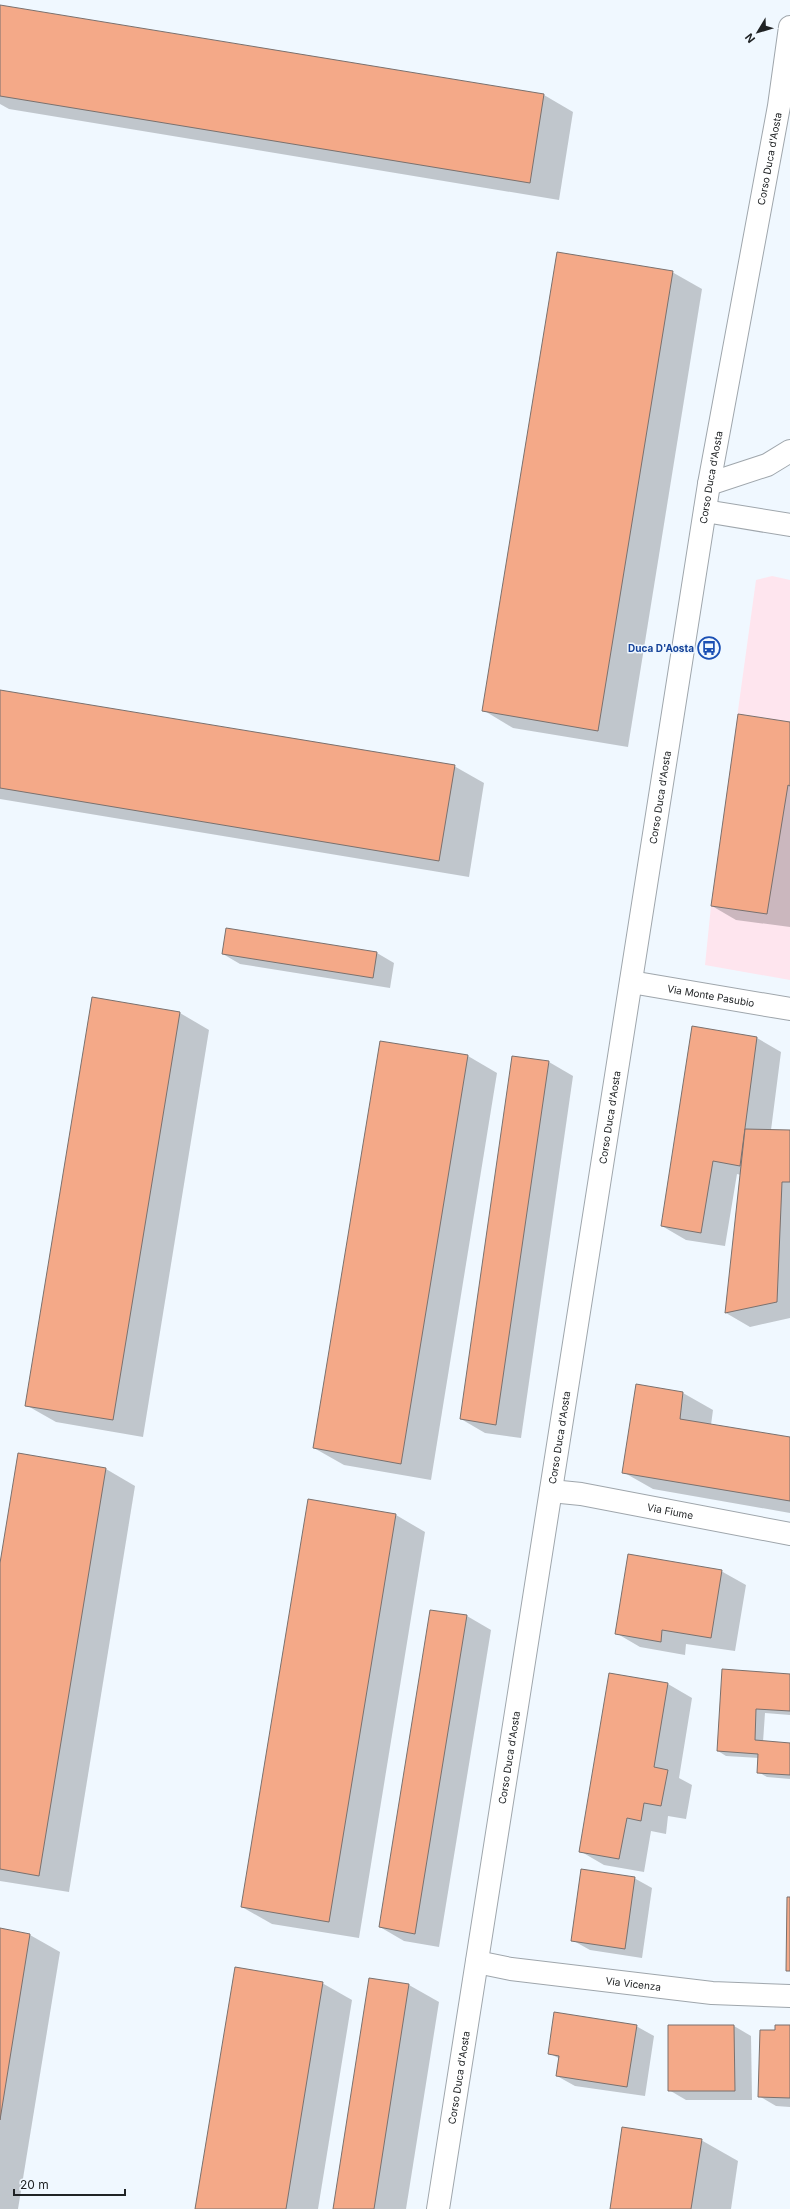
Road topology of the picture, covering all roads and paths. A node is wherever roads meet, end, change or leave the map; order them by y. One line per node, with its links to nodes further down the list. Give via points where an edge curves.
1 (790, 27): 2 (street, Corso Duca d'Aosta)
2 (784, 103): 4 (street, Corso Duca d'Aosta)
3 (790, 451): 4 (street, via 767,465)
4 (709, 484): 5 (street, Corso Duca d'Aosta)
5 (705, 511): 6 (street); 7 (street, Corso Duca d'Aosta)
6 (790, 525)
7 (631, 982): 8 (street, Via Monte Pasubio); 9 (street, Corso Duca d'Aosta)
8 (790, 1009)
9 (551, 1491): 10 (street, Via Fiume); 11 (street, Corso Duca d'Aosta)
10 (790, 1534)
11 (477, 1962): 12 (street, Via Vicenza, via 511,1969 712,1993); 13 (street, Corso Duca d'Aosta)
12 (790, 1996)
13 (438, 2209)

